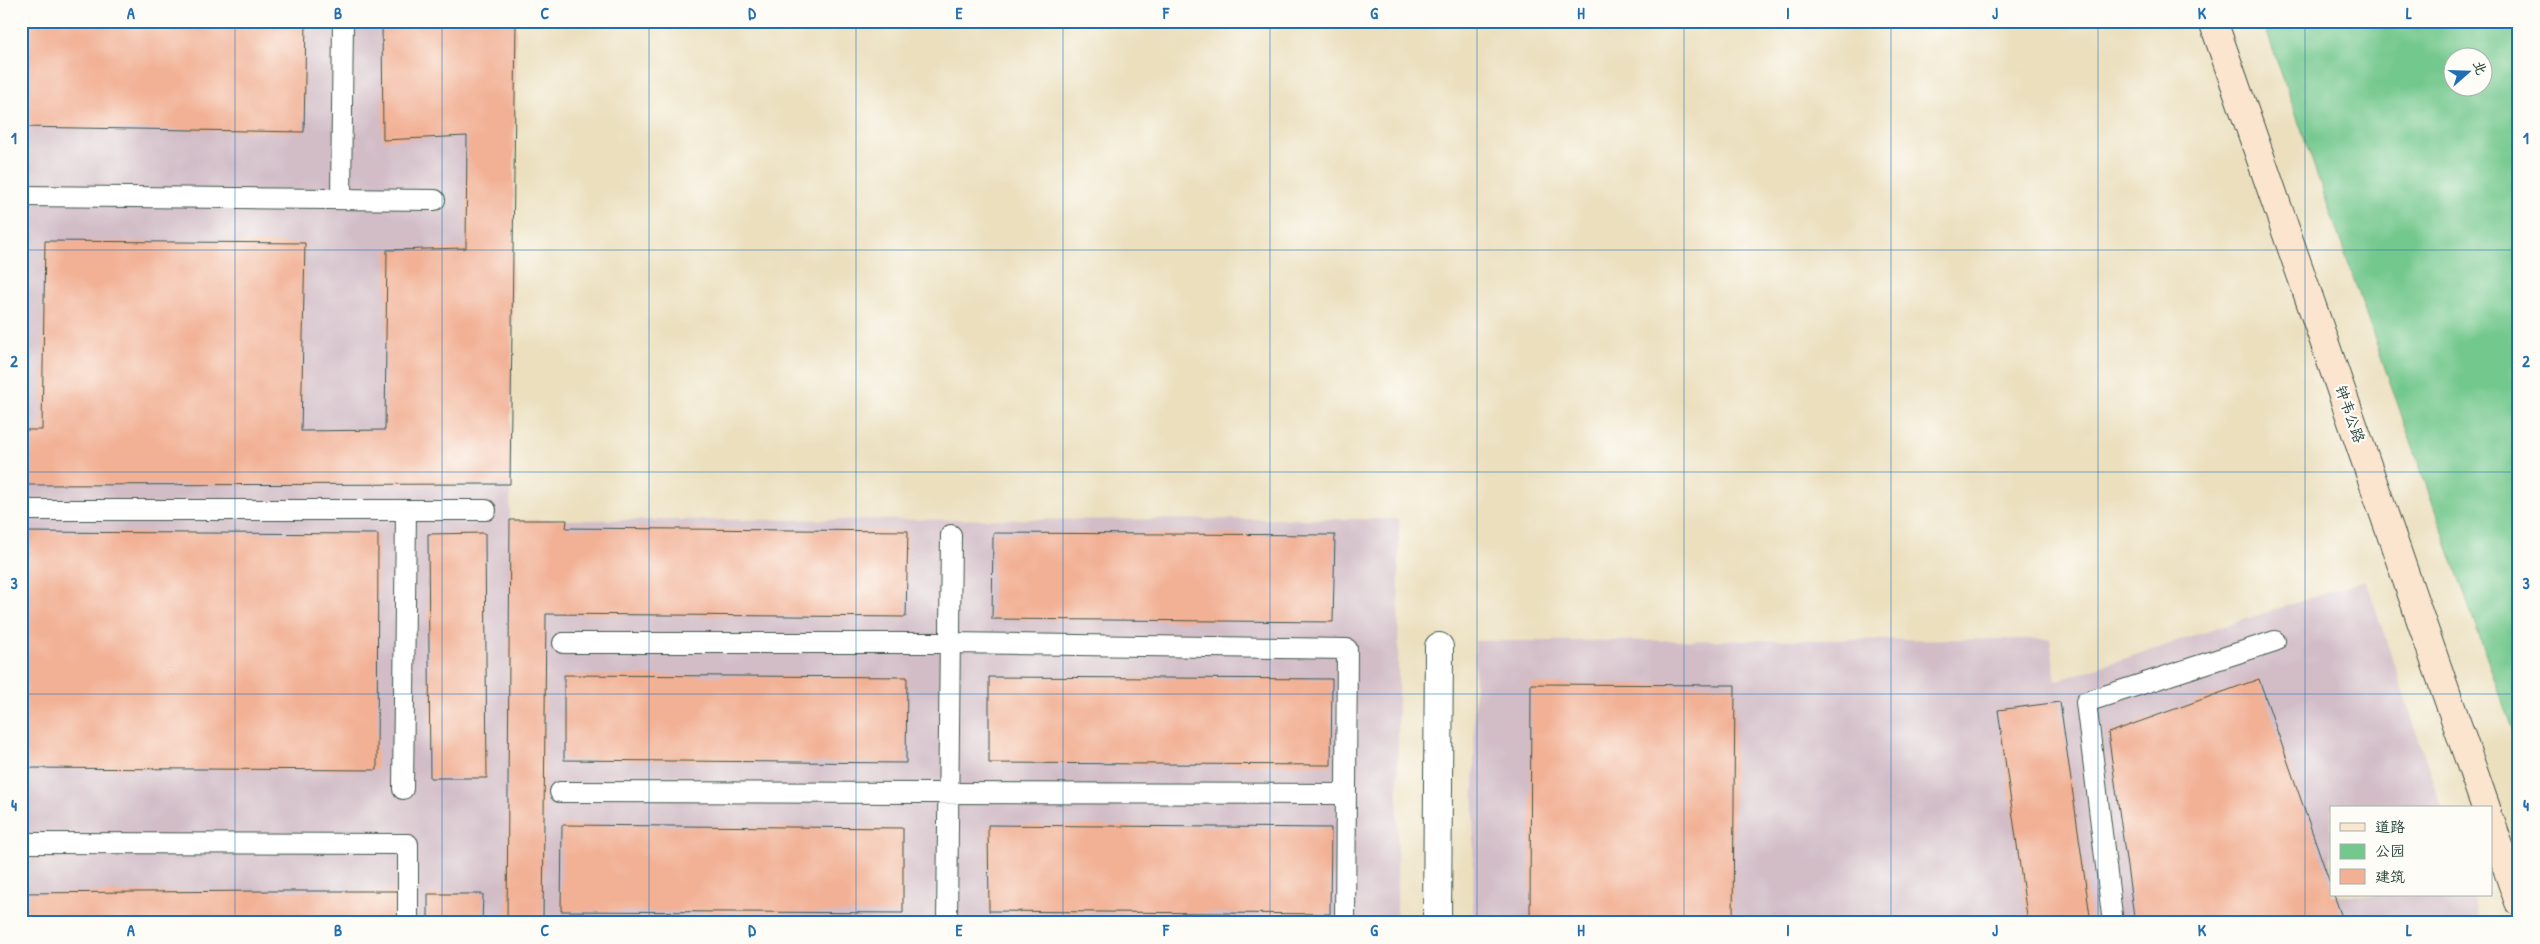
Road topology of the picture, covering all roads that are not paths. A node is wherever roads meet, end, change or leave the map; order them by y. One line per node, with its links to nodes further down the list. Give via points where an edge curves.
1 (343, 21): 4 (lane)
2 (2213, 21): 18 (main road, 钟韦公路)
3 (21, 196): 4 (lane)
4 (341, 197): 5 (lane)
5 (435, 200)
6 (21, 510): 8 (lane)
7 (486, 510): 8 (lane)
8 (406, 511): 14 (lane)
9 (951, 535): 12 (lane)
10 (563, 642): 12 (lane)
11 (2275, 642): 26 (lane, via 2086,702)
12 (950, 643): 16 (lane); 17 (lane, via 1348,649)
13 (1439, 647): 25 (street)
14 (403, 789)
15 (560, 792): 16 (lane)
16 (948, 792): 17 (lane); 23 (lane)
17 (1346, 794): 24 (lane)
18 (2485, 806)
19 (2492, 826): 21 (main road)
20 (21, 843): 22 (lane, via 408,844)
21 (2519, 902)
22 (408, 923)
23 (947, 923)
24 (1345, 923)
25 (1437, 923)
26 (2113, 923)

